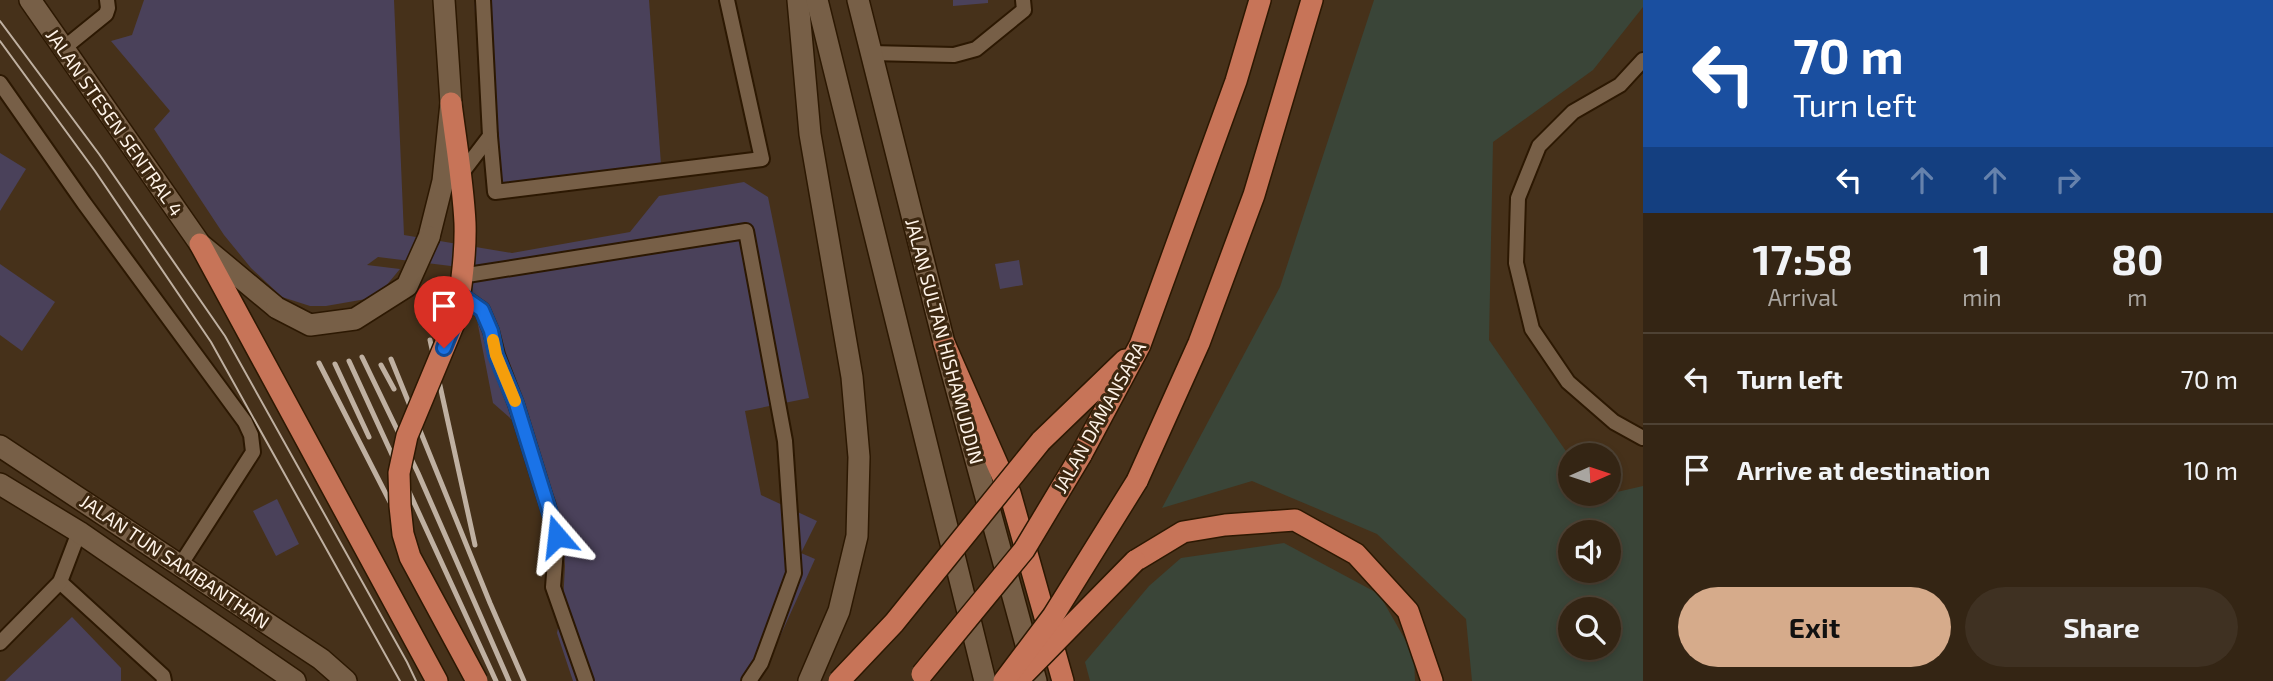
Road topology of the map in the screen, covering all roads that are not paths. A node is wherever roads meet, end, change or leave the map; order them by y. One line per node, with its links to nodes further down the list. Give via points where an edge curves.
1 (30, 0): 12 (main road, JALAN STESEN SENTRAL 4)
2 (107, 0): 12 (lane, via 106,14)
3 (444, 0): 16 (main road, JALAN STESEN SENTRAL 4)
4 (482, 0): 17 (lane)
5 (727, 0): 17 (lane, via 762,159 495,192)
6 (798, 0): 38 (main road, via 810,134 852,377 859,457 857,536 839,611)
7 (817, 0): 40 (main road, JALAN SULTAN HISHAMUDDIN)
8 (858, 0): 13 (main road, JALAN SULTAN HISHAMUDDIN)
9 (1260, 0): 22 (main road, JALAN DAMANSARA, via 1236,81)
10 (1312, 0): 41 (main road, bridge, via 1254,195 1199,343 1137,481 1052,616)
11 (1024, 5): 13 (lane, via 976,49 954,55)
12 (64, 48): 19 (main road, JALAN STESEN SENTRAL 4)
13 (871, 53): 21 (main road, JALAN SULTAN HISHAMUDDIN)
14 (1643, 60): 23 (lane, via 1620,85 1573,112 1539,146 1518,198 1516,263 1532,329 1568,382 1614,422)
15 (0, 83): 27 (lane, via 251,435 253,452)
16 (451, 103): 18 (main road); 19 (main road, JALAN STESEN SENTRAL 4, bridge, via 443,181 429,237 407,286 355,319 310,325 277,308)
17 (490, 136): 18 (lane)
18 (461, 174): 20 (main road, via 465,224)
19 (200, 243): 34 (main road)
20 (459, 295): 35 (main road, bridge, via 407,436 399,473 400,506 410,557); 36 (lane, via 482,310 516,404 557,536 553,587); 37 (lane, via 746,231 785,441 794,573 761,663)
21 (944, 344): 43 (main road, JALAN SULTAN HISHAMUDDIN); 44 (main road, via 1010,493)
22 (1140, 345): 30 (main road, JALAN DAMANSARA, bridge, via 1024,551); 39 (main road, bridge, via 1041,441 894,624)
23 (1643, 438)
24 (0, 446): 27 (main road, JALAN TUN SAMBANTHAN)
25 (0, 484): 26 (main road, JALAN TUN SAMBANTHAN)
26 (79, 532): 28 (lane); 32 (main road, JALAN TUN SAMBANTHAN)
27 (181, 564): 33 (main road, JALAN TUN SAMBANTHAN)
28 (60, 582): 29 (lane); 31 (lane)
29 (0, 643)
30 (919, 677)
31 (164, 681)
32 (295, 681)
33 (346, 681)
34 (437, 681)
35 (477, 681)
36 (586, 681)
37 (749, 681)
38 (808, 681)
39 (838, 681)
40 (985, 681)
41 (1004, 681)
42 (1017, 681): 45 (main road, bridge, via 1135,561 1183,532 1295,520 1356,554 1408,611)
43 (1036, 681)
44 (1063, 681)
45 (1432, 681)

